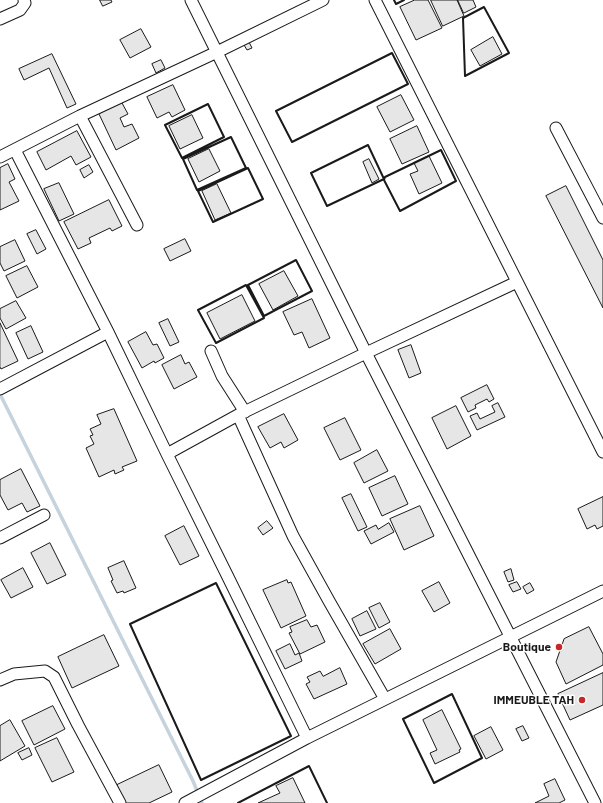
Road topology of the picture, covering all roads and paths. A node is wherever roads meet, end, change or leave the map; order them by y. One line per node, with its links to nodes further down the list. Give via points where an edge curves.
1 (24, 0): 5 (street, via 26,3 20,10)
2 (191, 0): 6 (street)
3 (324, 0): 6 (street)
4 (375, 0): 13 (street)
5 (0, 19)
6 (216, 52): 7 (street); 16 (street)
7 (80, 116): 9 (street); 12 (street)
8 (556, 128): 11 (street)
9 (15, 150): 10 (street); 14 (street)
10 (0, 157)
11 (603, 218)
12 (137, 224)
13 (517, 282): 16 (street); 19 (street)
14 (108, 332): 17 (street); 20 (street)
15 (211, 351): 18 (street)
16 (366, 353): 18 (street); 24 (street)
17 (0, 389)
18 (242, 414): 20 (street); 26 (street, via 293,536)
19 (603, 452)
20 (166, 454): 27 (street)
21 (44, 515): 22 (street)
22 (0, 538)
23 (603, 591): 24 (street)
24 (511, 636): 26 (street); 30 (street)
25 (0, 680): 28 (street, via 14,674 45,671 54,677)
26 (385, 699): 27 (street)
27 (307, 738): 29 (street)
28 (120, 803)
29 (185, 803)
30 (595, 803)

